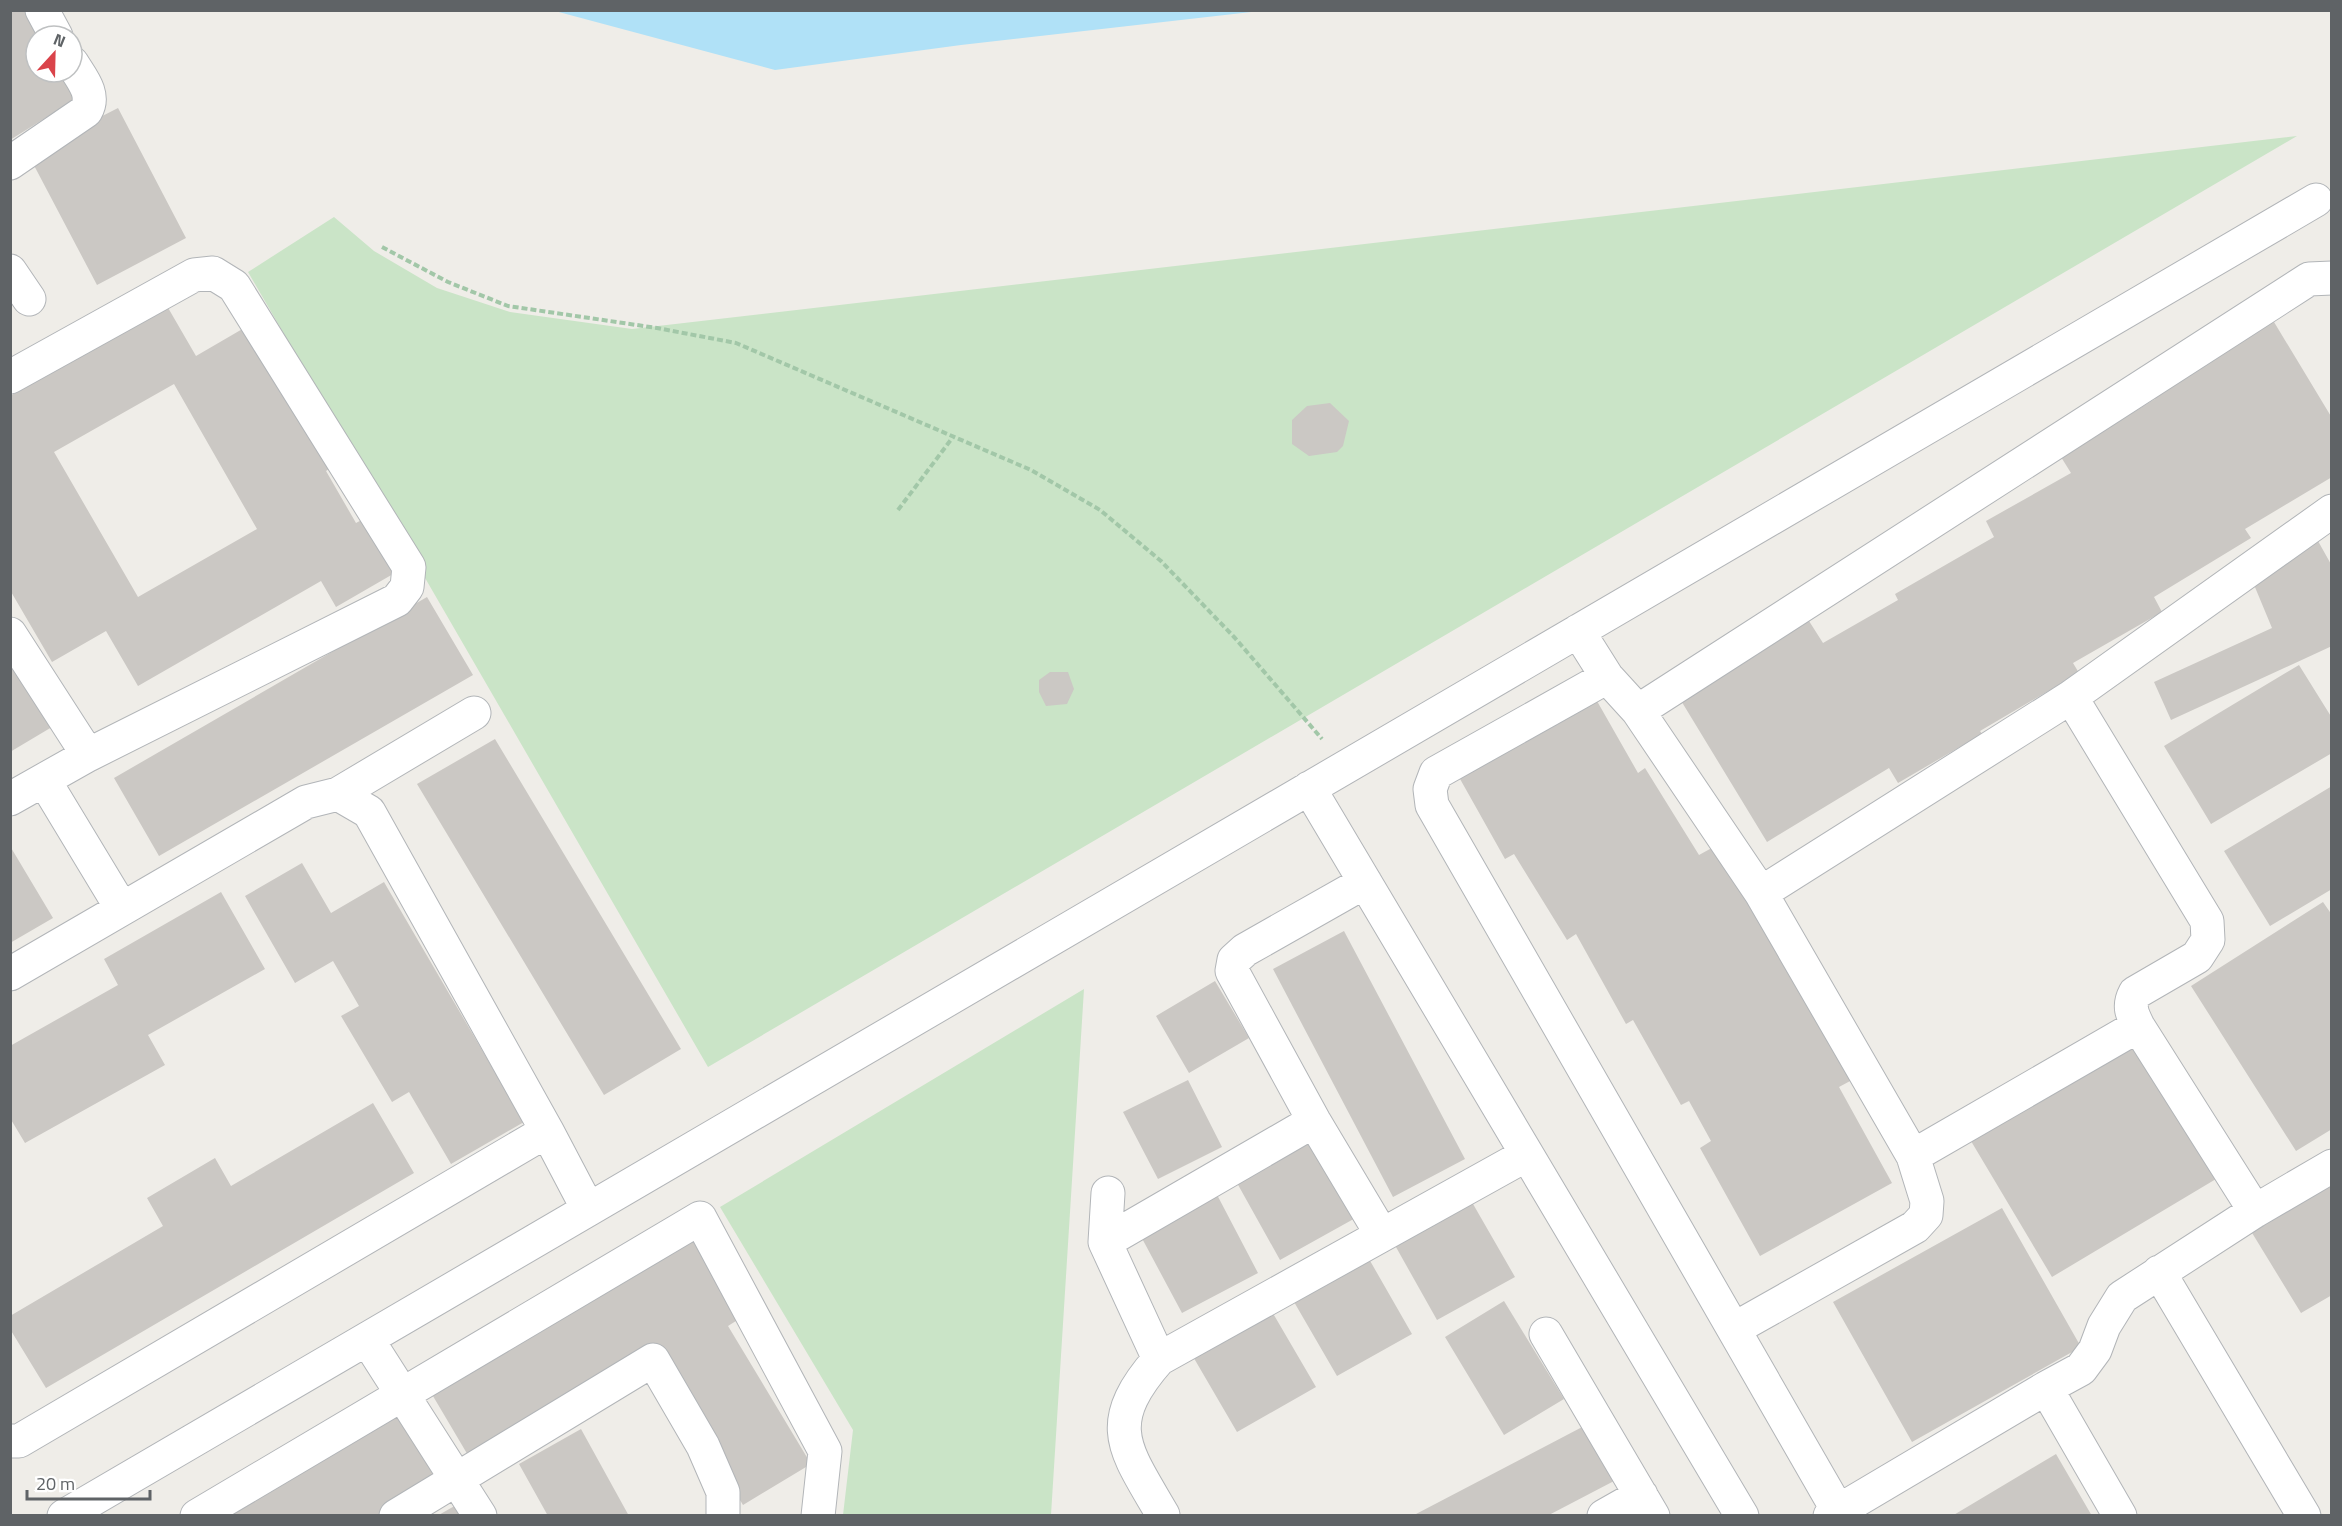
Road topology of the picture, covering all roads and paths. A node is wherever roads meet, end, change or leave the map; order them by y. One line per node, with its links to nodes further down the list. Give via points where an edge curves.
1 (42, 10): 2 (street)
2 (50, 24)
3 (84, 83): 4 (street, via 91,103 86,111)
4 (10, 163)
5 (2316, 200): 14 (street)
6 (382, 247): 11 (path, via 448,282 508,306 736,343)
7 (10, 271): 9 (street)
8 (2331, 278): 18 (street, via 2309,279)
9 (29, 299)
10 (10, 377): 20 (street, via 194,275 213,273 234,286 409,567 407,587 397,600)
11 (953, 437): 12 (path); 21 (path, via 1031,470 1100,510 1161,561 1235,638)
12 (898, 510)
13 (2331, 511): 17 (street)
14 (1578, 631): 16 (street); 21 (street)
15 (10, 634): 20 (street)
16 (1607, 676): 18 (street); 42 (street, via 1436,773 1430,789 1432,806)
17 (2071, 697): 27 (street); 30 (street, via 2207,921 2208,940 2197,957 2134,993 2131,1011)
18 (1638, 711): 27 (street)
19 (474, 713): 24 (street)
20 (88, 755): 22 (street)
21 (1346, 767): 23 (street)
22 (44, 780): 25 (street); 28 (street)
23 (1309, 788): 26 (street); 37 (street)
24 (338, 794): 28 (street, via 306,802); 32 (street, via 369,812)
25 (10, 799)
26 (1365, 882): 31 (street, via 1234,960 1232,971); 33 (street)
27 (1761, 893): 34 (street)
28 (122, 909): 29 (street)
29 (10, 974)
30 (2138, 1026): 34 (street); 38 (street)
31 (1314, 1121): 39 (street); 40 (street)
32 (547, 1131): 37 (street); 48 (street, via 19,1441)
33 (1527, 1155): 39 (street); 60 (street)
34 (1913, 1156): 42 (street, via 1927,1201 1926,1215 1915,1227)
35 (2331, 1166): 38 (street)
36 (1108, 1193): 40 (street)
37 (588, 1209): 44 (street)
38 (2255, 1211): 41 (street)
39 (1383, 1235): 45 (street)
40 (1105, 1242): 45 (street)
41 (2159, 1272): 46 (street, via 2122,1297 2081,1369); 62 (street)
42 (1734, 1329): 51 (street)
43 (1546, 1334): 50 (street)
44 (367, 1339): 47 (street); 52 (street)
45 (1159, 1359): 58 (street, via 1138,1384 1126,1410 1123,1436)
46 (2046, 1388): 51 (street); 61 (street)
47 (402, 1393): 49 (street); 53 (street); 57 (street, via 700,1218 825,1450)
48 (10, 1441)
49 (457, 1480): 54 (street); 55 (street); 56 (street, via 653,1360 703,1446 723,1492)
50 (1647, 1505): 59 (street)
51 (1837, 1514)
52 (64, 1515)
53 (197, 1515)
54 (396, 1515)
55 (480, 1515)
56 (723, 1515)
57 (818, 1515)
58 (1163, 1515)
59 (1604, 1515)
60 (1742, 1515)
61 (2120, 1515)
62 (2304, 1515)

